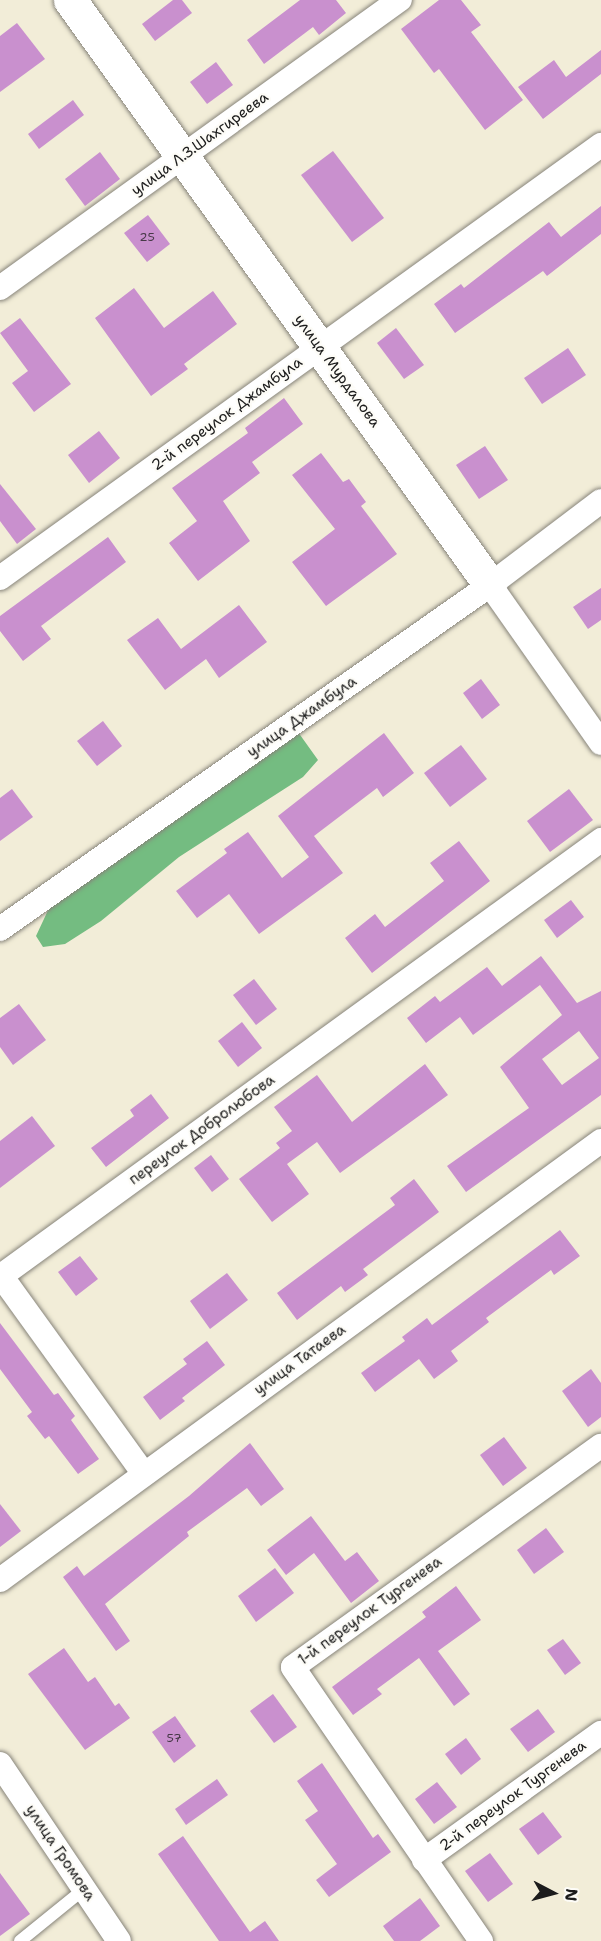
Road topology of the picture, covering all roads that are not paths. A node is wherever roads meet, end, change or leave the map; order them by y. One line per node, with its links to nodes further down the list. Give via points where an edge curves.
1 (70, 0): 4 (street, улица Мурдалова)
2 (400, 0): 4 (street, улица Л.З.Шахгиреева)
3 (601, 145): 6 (street, 2-й переулок Джамбула)
4 (182, 158): 5 (street, улица Л.З.Шахгиреева); 6 (street, улица Мурдалова)
5 (0, 288)
6 (321, 348): 8 (street, 2-й переулок Джамбула); 9 (street, улица Мурдалова)
7 (601, 501): 9 (street, улица Джамбула)
8 (0, 578)
9 (490, 585): 10 (street, улица Мурдалова); 12 (street, улица Джамбула)
10 (601, 743)
11 (601, 840): 15 (street, переулок Добролюбова, via 0,1276)
12 (0, 929)
13 (601, 1141): 15 (street, улица Татаева)
14 (601, 1446): 19 (street, 1-й переулок Тургенева, via 293,1667)
15 (144, 1474): 16 (street, улица Татаева)
16 (0, 1580)
17 (601, 1733): 19 (street, 2-й переулок Тургенева)
18 (0, 1764): 20 (street, улица Громова)
19 (424, 1860): 23 (street, 1-й переулок Тургенева)
20 (84, 1889): 21 (lane); 22 (street, улица Громова)
21 (20, 1941)
22 (119, 1941)
23 (481, 1941)

